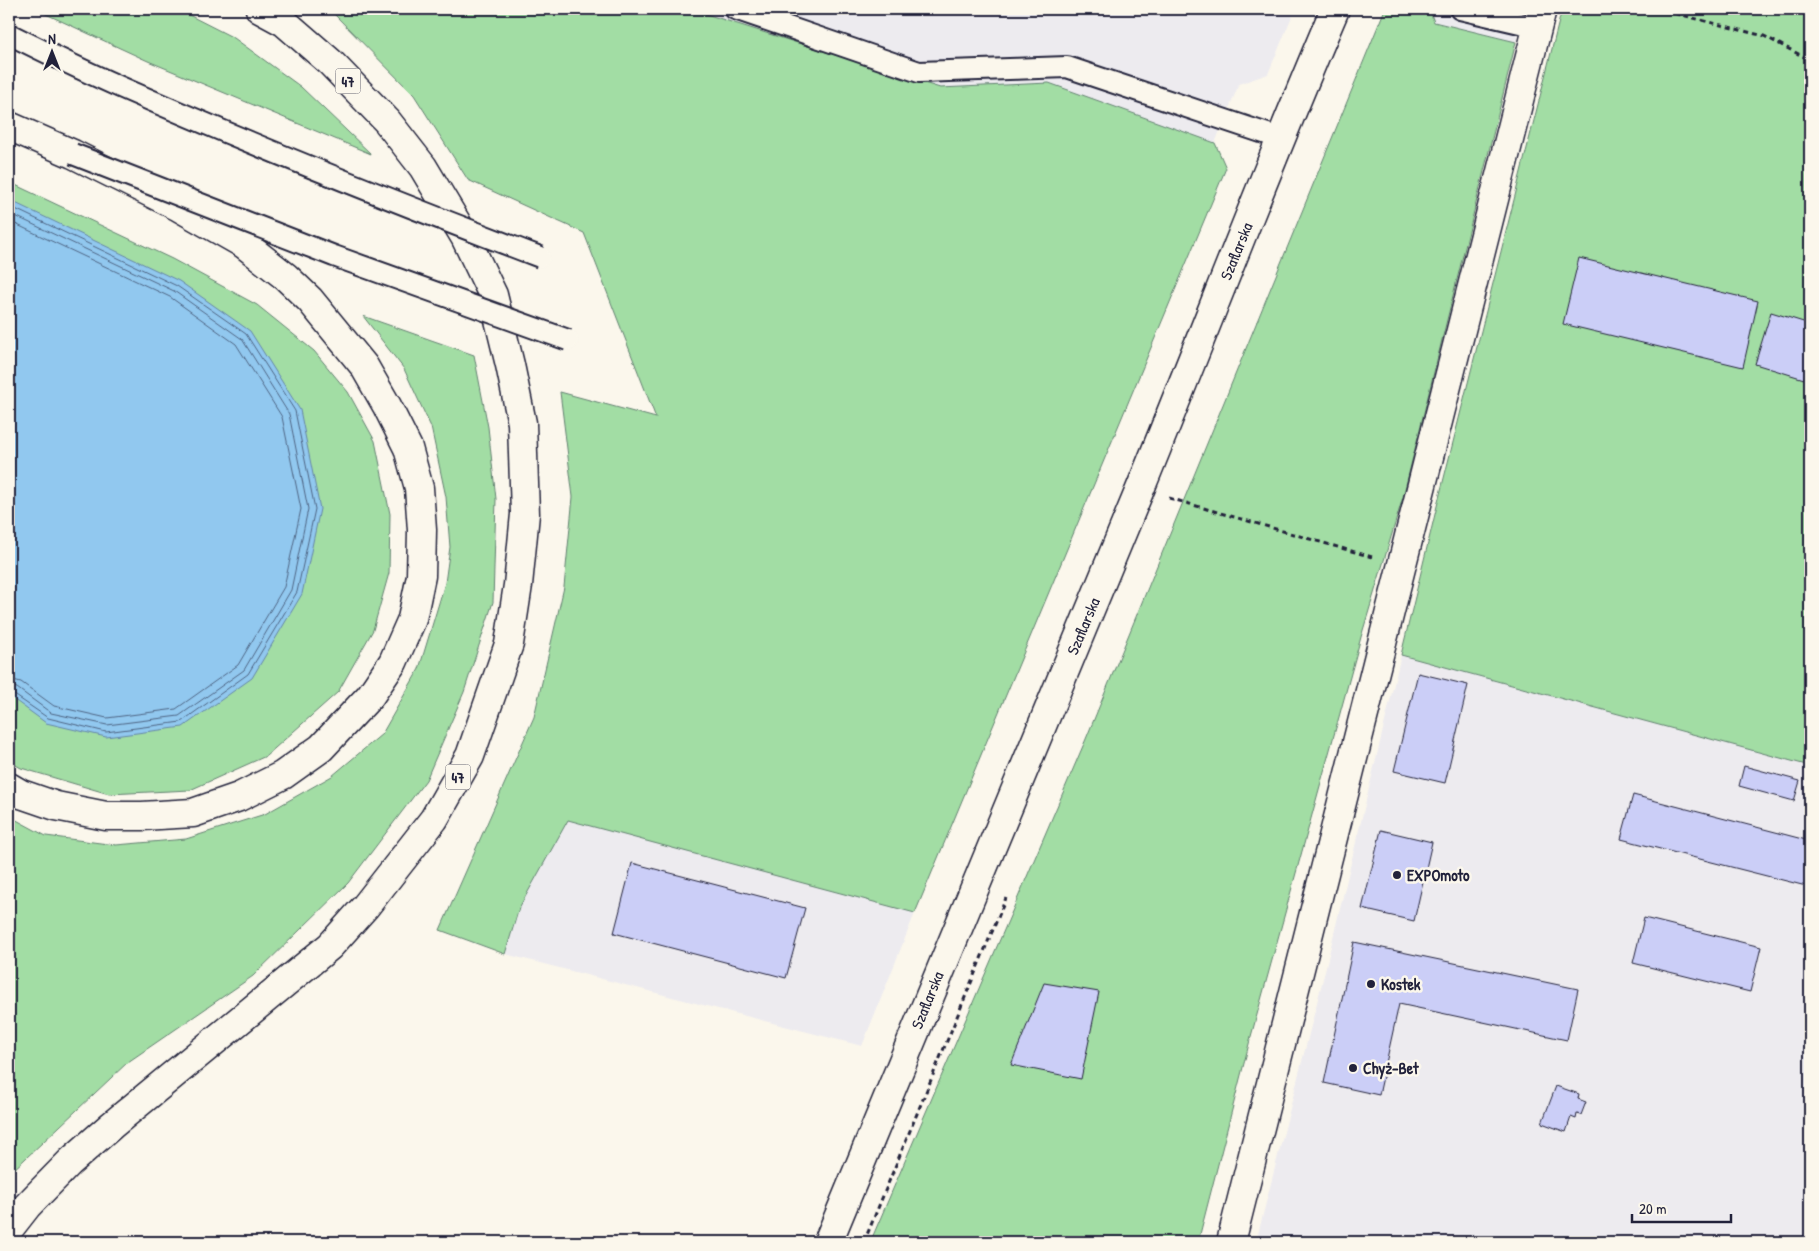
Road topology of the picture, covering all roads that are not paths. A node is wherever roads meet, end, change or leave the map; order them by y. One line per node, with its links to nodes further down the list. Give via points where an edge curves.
1 (260, 9): 14 (main road, 47, via 284,22 330,62 387,121 423,167 465,238 493,295 522,423 525,514 509,644 470,756 434,819 365,907 330,946 112,1124 70,1162)
2 (735, 9): 9 (lane, via 920,72 1067,66)
3 (1335, 9): 9 (main road, Szaflarska)
4 (1460, 9): 5 (lane)
5 (1509, 14): 6 (lane)
6 (1539, 18): 16 (main road)
7 (9, 34): 11 (lane, bridge, via 216,128)
8 (9, 126): 10 (main road)
9 (1282, 139): 15 (main road, Szaflarska)
10 (73, 154): 12 (lane, bridge, via 334,256); 13 (main road, bridge, via 244,244 310,300 364,366 408,448 418,488 422,530 421,576 412,619 392,662 370,696 321,748 283,775 240,797 193,813 106,816 56,806)
11 (540, 257)
12 (568, 340)
13 (9, 787)
14 (9, 1229)
15 (828, 1242)
16 (1231, 1242)

